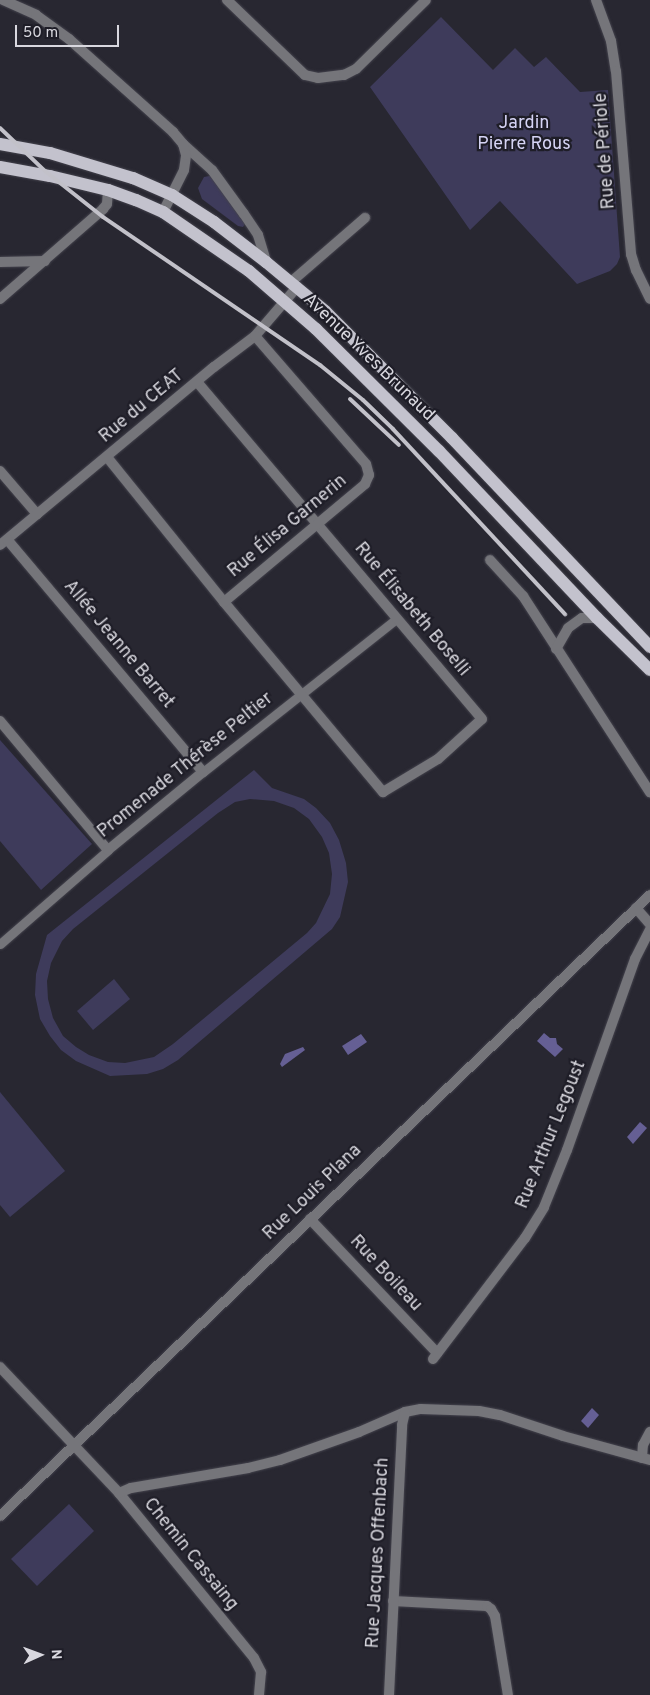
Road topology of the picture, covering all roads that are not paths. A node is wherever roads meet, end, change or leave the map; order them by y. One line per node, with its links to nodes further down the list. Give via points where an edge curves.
1 (227, 0): 2 (street, via 305,75 325,78 356,69)
2 (426, 0)
3 (596, 0): 17 (street, Rue de Périole, via 611,41 616,71 632,254)
4 (2, 1): 6 (street, via 36,15 69,39)
5 (0, 144): 9 (main road, Avenue Yves Brunaud, via 50,153 133,178)
6 (183, 144): 9 (street, via 186,155 184,170); 14 (street, via 212,170 244,214 258,235)
7 (0, 167): 8 (main road, Avenue Yves Brunaud)
8 (108, 190): 10 (main road, Avenue Yves Brunaud); 12 (street, via 107,204 103,209)
9 (172, 195): 10 (street); 14 (main road, Avenue Yves Brunaud)
10 (163, 212): 18 (main road, Avenue Yves Brunaud, via 228,256)
11 (365, 218): 15 (street, Rue du CEAT)
12 (45, 261): 13 (street); 16 (street)
13 (0, 262)
14 (266, 262): 15 (main road, Avenue Yves Brunaud)
15 (294, 285): 18 (street, Rue du CEAT); 30 (main road, Avenue Yves Brunaud, via 325,311 452,438)
16 (0, 299)
17 (650, 299)
18 (285, 302): 19 (street, Rue du CEAT); 28 (main road, Avenue Yves Brunaud, via 439,451)
19 (255, 336): 20 (street, Rue du CEAT); 24 (street, Rue Élisa Garnerin, via 366,464 369,475 365,484)
20 (197, 382): 21 (street, Rue du CEAT); 24 (street, Rue Élisabeth Boselli)
21 (107, 457): 23 (street, Rue du CEAT); 27 (street)
22 (0, 471): 23 (street)
23 (37, 514): 25 (street, Rue du CEAT)
24 (316, 522): 27 (street, Rue Élisa Garnerin); 29 (street, Rue Élisabeth Boselli)
25 (4, 542): 35 (street, Allée Jeanne Barret)
26 (490, 560): 31 (street, via 523,596)
27 (224, 602): 33 (street)
28 (597, 618): 31 (street, via 582,618 568,628); 32 (main road, Avenue Yves Brunaud)
29 (396, 619): 33 (street, Promenade Thérèse Peltier); 33 (street, Rue Élisabeth Boselli, via 482,719 438,759 383,792)
30 (650, 647)
31 (556, 649): 36 (street)
32 (650, 670)
33 (300, 694): 35 (street, Promenade Thérèse Peltier)
34 (0, 721): 37 (street)
35 (203, 772): 37 (street, Promenade Thérèse Peltier)
36 (650, 792)
37 (108, 850): 42 (street, Promenade Thérèse Peltier)
38 (650, 895): 39 (street, Rue Louis Plana)
39 (636, 908): 40 (street); 43 (street, Rue Louis Plana)
40 (650, 924)
41 (650, 930): 44 (street, Rue Arthur Legoust, via 635,960 544,1207 526,1238)
42 (0, 944)
43 (310, 1218): 44 (street, Rue Boileau); 48 (street, Rue Louis Plana)
44 (435, 1356)
45 (0, 1368): 48 (street, Chemin Cassaing)
46 (405, 1412): 49 (street, via 421,1409 479,1411); 50 (street, via 360,1432 280,1460); 52 (street, Rue Jacques Offenbach)
47 (650, 1432): 49 (street, via 643,1445)
48 (73, 1445): 50 (street, Chemin Cassaing); 51 (street, Rue Louis Plana)
49 (646, 1459)
50 (119, 1493): 53 (street, Chemin Cassaing, via 254,1658 261,1672)
51 (0, 1516)
52 (393, 1601): 54 (street, Rue Jacques Offenbach); 55 (street, via 487,1606 491,1609 495,1616)
53 (259, 1695)
54 (389, 1695)
55 (508, 1695)

